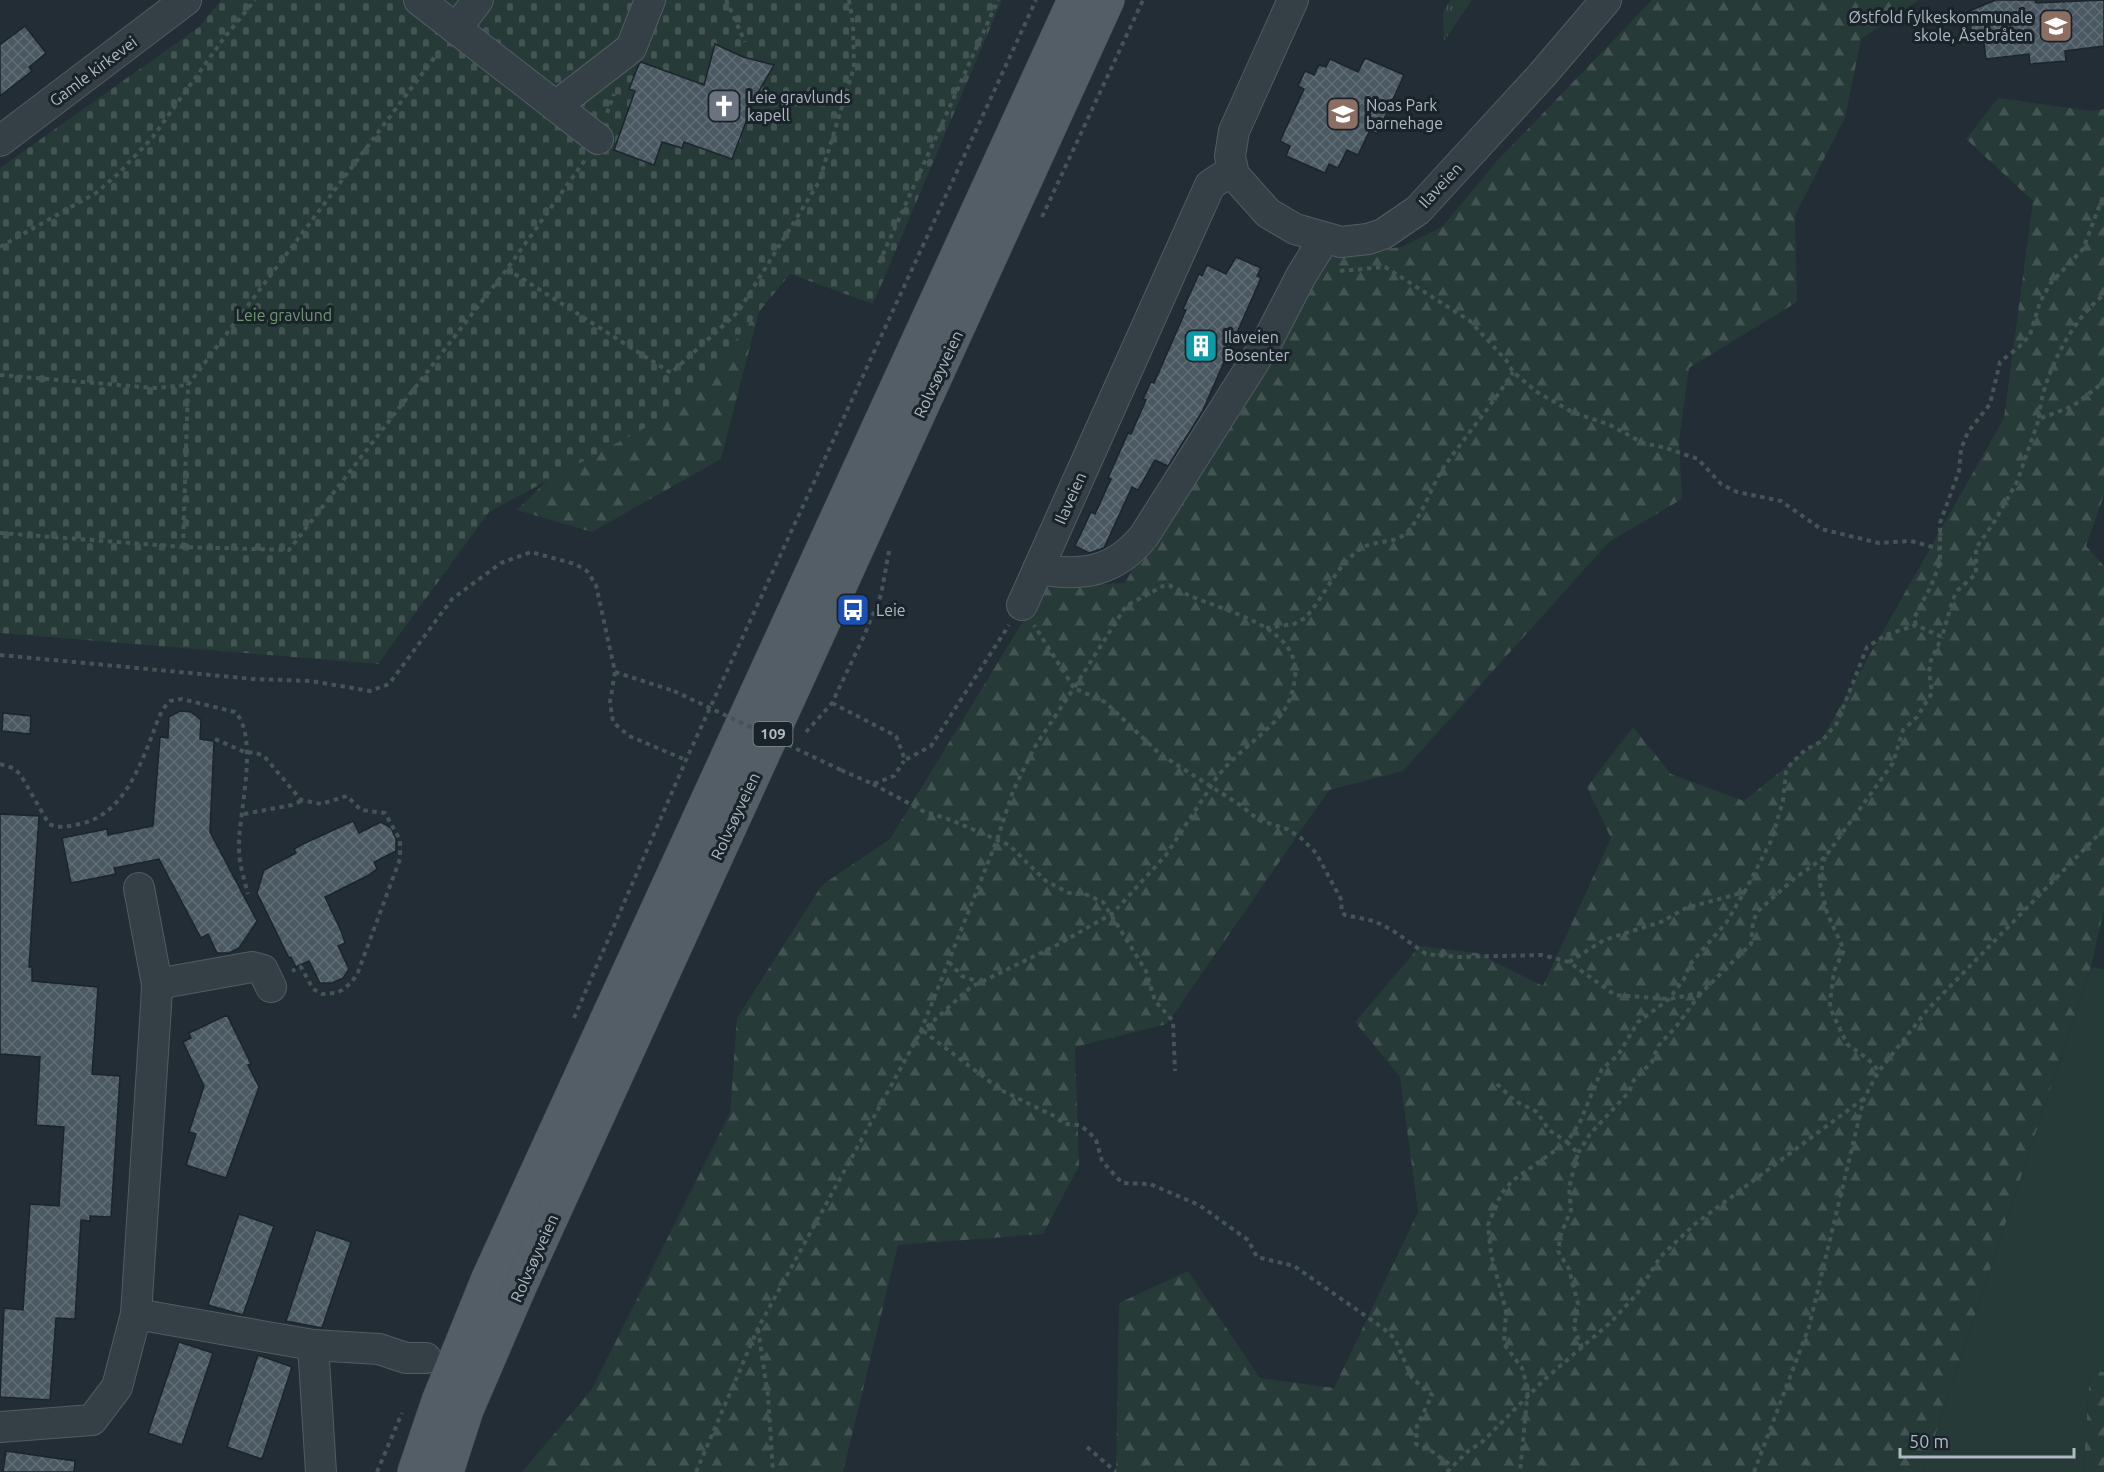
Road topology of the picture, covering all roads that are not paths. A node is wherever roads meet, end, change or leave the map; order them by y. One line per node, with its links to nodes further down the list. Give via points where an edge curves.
1 (186, 0): 12 (street, Gamle kirkevei)
2 (419, 0): 9 (street)
3 (478, 0): 9 (street)
4 (650, 0): 10 (street, via 631,48)
5 (1074, 0): 25 (main road, Rolvsøyveien / 109, via 488,1278)
6 (1108, 0): 26 (main road, Rolvsøyveien / 109, via 520,1287 467,1410)
7 (1293, 0): 13 (street, via 1234,131 1230,156)
8 (1606, 0): 14 (street, Ilaveien, via 1418,210 1383,234 1368,239)
9 (456, 29): 10 (street)
10 (556, 106): 11 (street)
11 (598, 139)
12 (0, 141)
13 (1234, 176): 14 (street, Ilaveien, via 1268,213 1295,229); 15 (street, Ilaveien, via 1222,177 1210,185)
14 (1324, 239): 15 (street, via 1268,340 1130,554 1100,570 1056,573)
15 (1038, 569): 16 (street, Ilaveien)
16 (1022, 605)
17 (140, 888): 18 (street)
18 (157, 984): 19 (street, via 252,967 263,969); 20 (street)
19 (270, 984)
20 (136, 1314): 21 (street); 23 (street, via 117,1387 92,1420)
21 (313, 1345): 22 (street, via 379,1349 406,1358); 24 (street)
22 (426, 1358)
23 (0, 1427)
24 (321, 1472)
25 (414, 1472)
26 (447, 1472)

